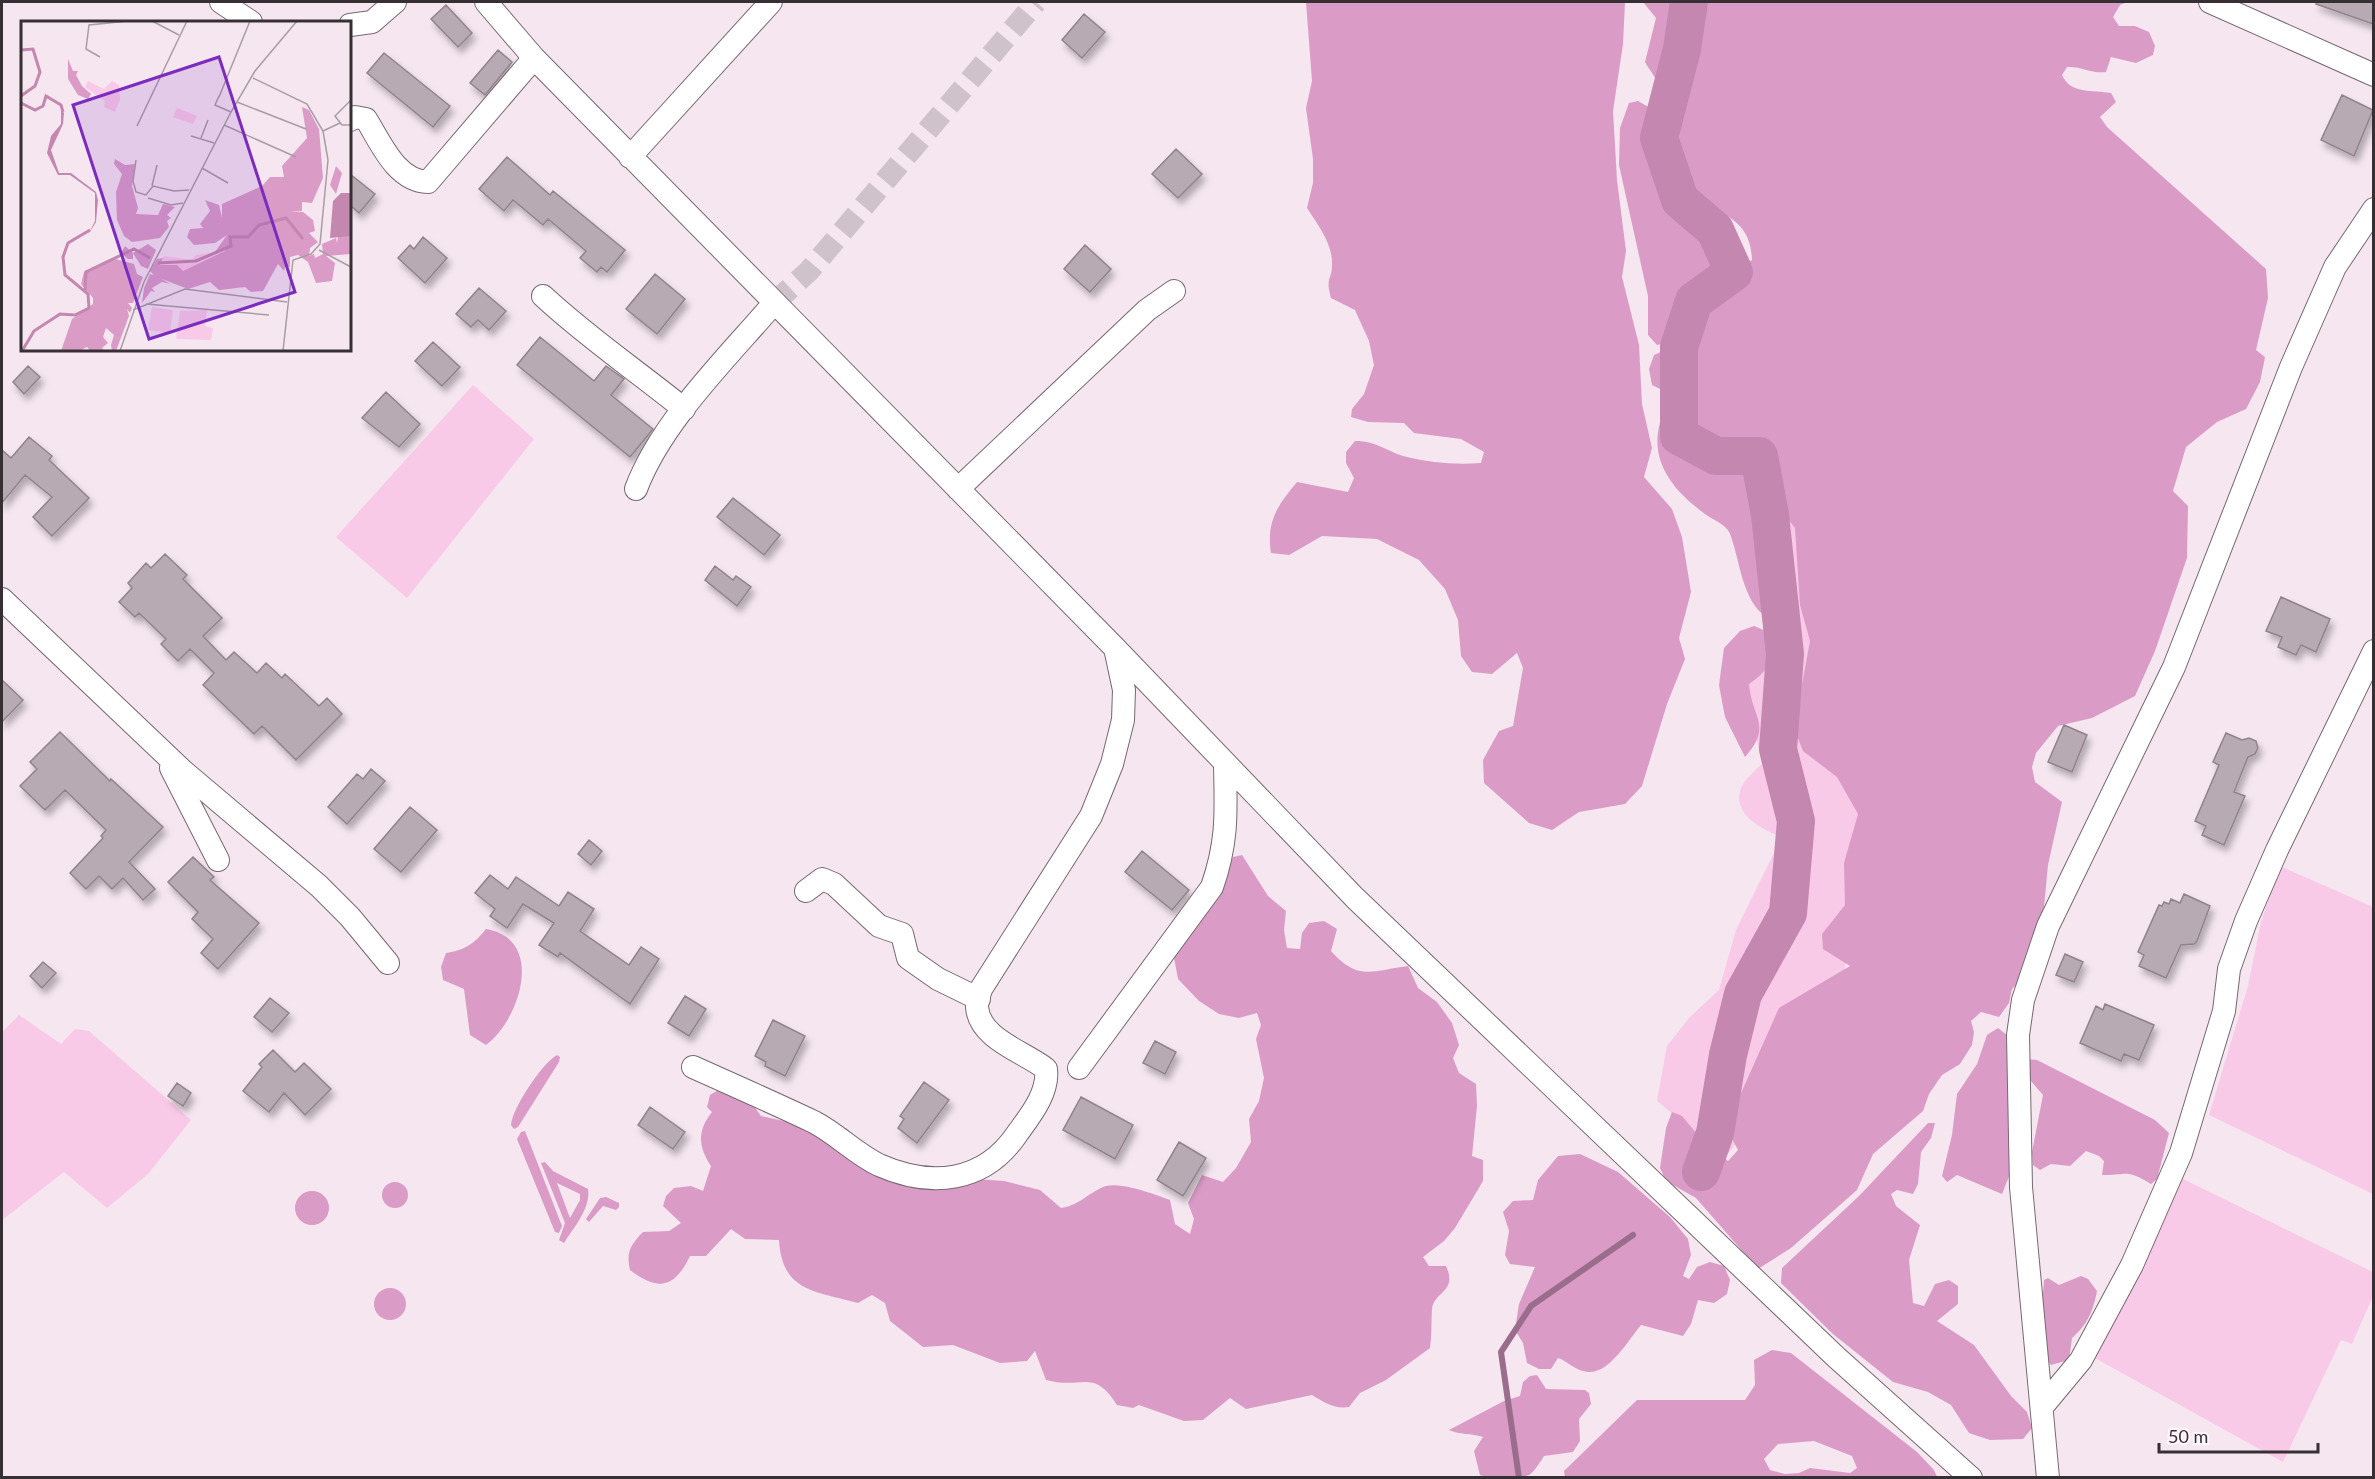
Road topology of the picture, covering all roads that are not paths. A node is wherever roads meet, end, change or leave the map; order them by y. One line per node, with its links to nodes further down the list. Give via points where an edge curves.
1 (221, 2): 6 (street)
2 (395, 2): 7 (street, via 372,22)
3 (486, 2): 8 (street)
4 (771, 2): 11 (street)
5 (2210, 2): 9 (street)
6 (250, 21)
7 (351, 25)
8 (534, 58): 10 (street, via 428,182 416,182 399,171 366,119); 11 (street)
9 (2373, 75)
10 (353, 115)
11 (630, 157): 15 (street)
12 (2373, 209): 30 (street, via 2336,267 2300,347 2174,667 2048,926 2023,1000 2018,1035 2021,1187)
13 (1174, 291): 18 (street, via 1147,310)
14 (543, 296): 16 (street, via 581,331)
15 (774, 303): 16 (street); 18 (street)
16 (684, 409): 17 (street, via 644,469)
17 (636, 489)
18 (958, 489): 20 (street)
19 (2, 599): 22 (street)
20 (1115, 648): 23 (street); 27 (street, via 1124,690 1123,720 1112,764 1091,816 981,989)
21 (2373, 651): 30 (street, via 2246,921 2229,969 2224,1011 2181,1153 2132,1265 2082,1360)
22 (164, 753): 24 (street); 26 (street, via 319,886)
23 (1225, 765): 29 (street, via 1227,830 1212,887); 31 (street, via 1355,898 1836,1358)
24 (218, 860)
25 (806, 891): 27 (street, via 822,879 834,884 879,926 902,934 908,958 938,979)
26 (388, 963)
27 (979, 999): 28 (street, via 977,1008 983,1024 997,1039 1046,1069 1047,1078 1037,1104 1009,1147 976,1173 946,1179 908,1174 879,1164 817,1123)
28 (693, 1067)
29 (1079, 1068)
30 (2042, 1407): 32 (street)
31 (1971, 1478)
32 (2048, 1478)

